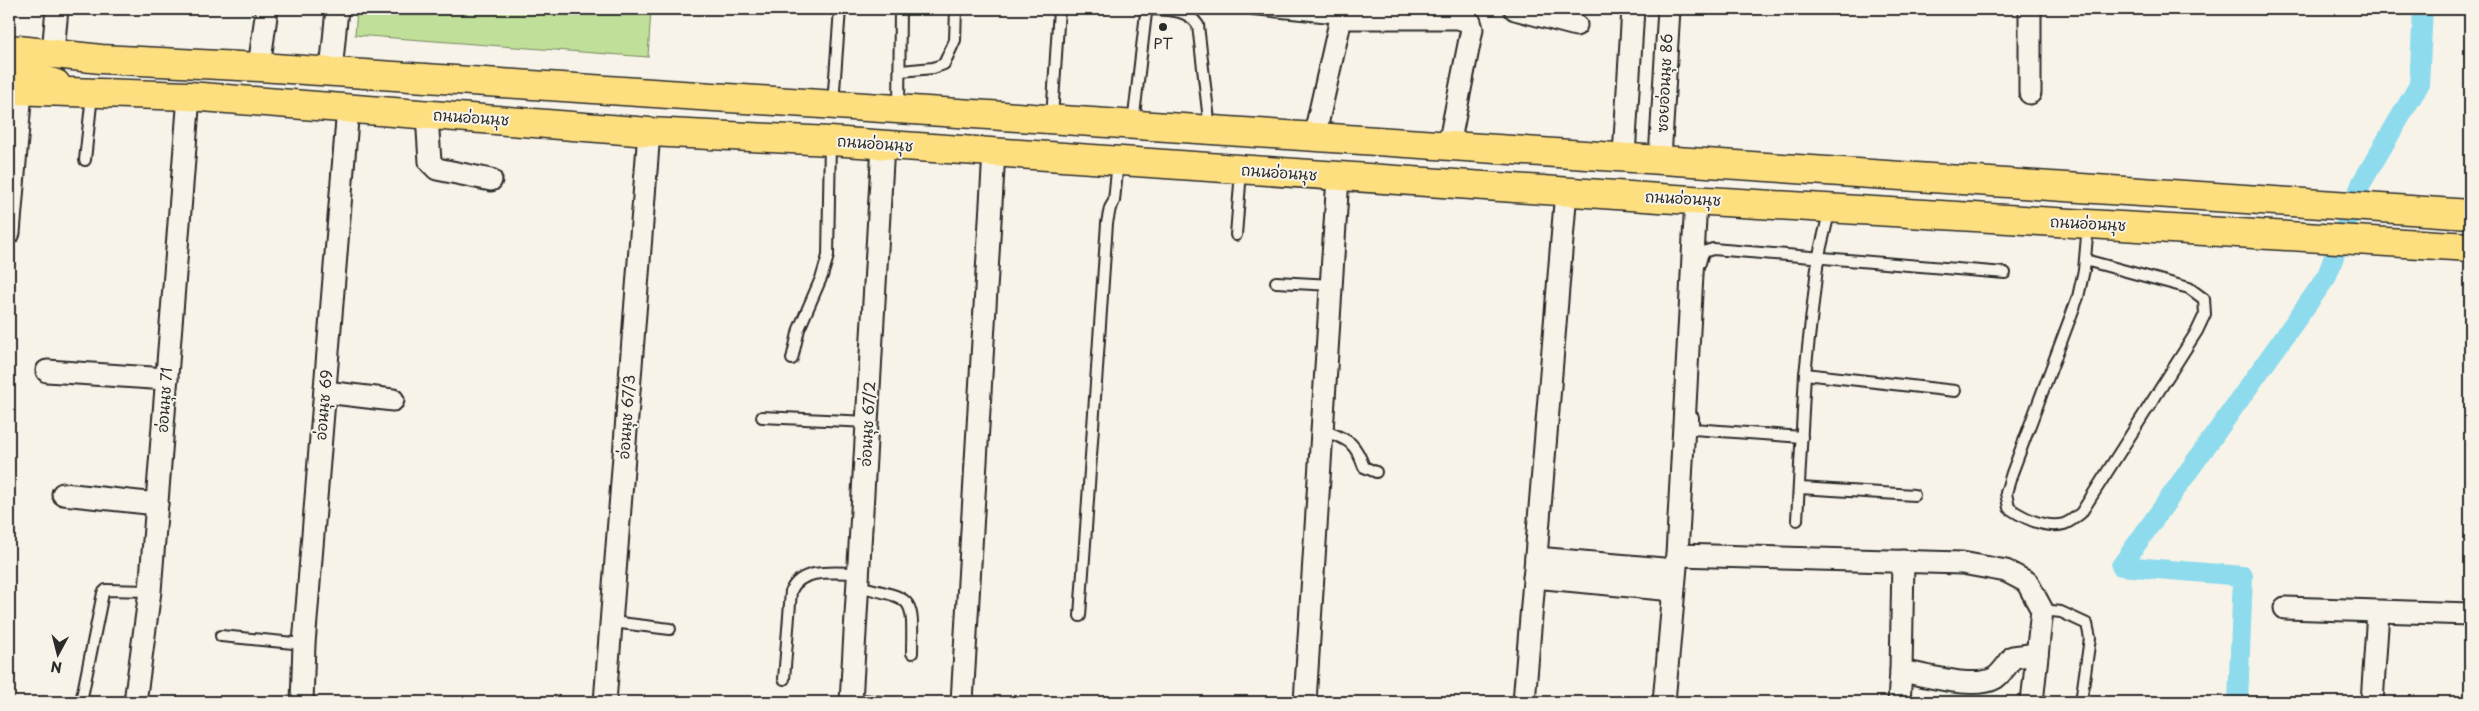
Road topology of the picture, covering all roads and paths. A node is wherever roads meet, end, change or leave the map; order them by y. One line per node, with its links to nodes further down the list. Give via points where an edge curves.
1 (57, 9): 18 (street)
2 (264, 9): 20 (street)
3 (337, 9): 22 (street)
4 (840, 9): 27 (lane)
5 (900, 9): 21 (lane)
6 (956, 9): 21 (lane, via 954,40 944,64)
7 (1059, 9): 31 (lane)
8 (1148, 9): 32 (lane); 33 (lane, via 1179,11 1193,18 1198,25)
9 (1253, 9): 14 (lane)
10 (1515, 9): 16 (street)
11 (1633, 9): 40 (street)
12 (1669, 9): 41 (street, ซอยอ่อนนุช 86)
13 (2030, 9): 24 (street)
14 (1340, 14): 15 (street, via 1458,18); 35 (street)
15 (1472, 15): 38 (street)
16 (1576, 25)
17 (9, 49): 18 (main road)
18 (53, 52): 19 (main road)
19 (101, 59): 20 (main road); 23 (main road)
20 (259, 67): 22 (main road)
21 (901, 71): 29 (lane)
22 (331, 72): 27 (main road)
23 (12, 79): 25 (main road, ถนนอ่อนนุช); 54 (street)
24 (2030, 93)
25 (90, 95): 26 (main road, ถนนอ่อนนุช); 42 (lane)
26 (189, 96): 28 (main road, ถนนอ่อนนุช); 65 (street, อ่อนนุช 71)
27 (833, 105): 29 (main road)
28 (348, 108): 30 (main road, ถนนอ่อนนุช); 67 (street, อ่อนนุช 69)
29 (898, 109): 31 (main road)
30 (427, 115): 34 (main road, ถนนอ่อนนุช); 46 (street, via 430,162 437,169)
31 (1052, 119): 32 (main road)
32 (1133, 125): 33 (main road)
33 (1210, 131): 35 (main road)
34 (649, 132): 36 (main road, ถนนอ่อนนุช); 89 (street, อ่อนนุช 67/3)
35 (1314, 138): 38 (main road)
36 (830, 141): 37 (main road, ถนนอ่อนนุช); 62 (lane, via 828,256 799,329)
37 (883, 145): 39 (main road, ถนนอ่อนนุช); 70 (street, อ่อนนุช 67/2)
38 (1449, 145): 40 (main road)
39 (994, 152): 43 (main road, ถนนอ่อนนุช); 103 (street)
40 (1624, 155): 41 (main road); 48 (main road)
41 (1660, 158): 49 (main road); 52 (main road)
42 (85, 160)
43 (1118, 160): 44 (main road, ถนนอ่อนนุช); 88 (lane, via 1114,201 1107,223)
44 (1241, 170): 45 (main road, ถนนอ่อนนุช); 55 (lane)
45 (1338, 177): 47 (main road, ถนนอ่อนนุช); 61 (street)
46 (491, 180)
47 (1566, 191): 48 (main road, ถนนอ่อนนุช); 80 (street)
48 (1624, 195): 49 (main road, ถนนอ่อนนุช)
49 (1659, 198): 50 (main road, ถนนอ่อนนุช)
50 (1696, 200): 51 (main road, ถนนอ่อนนุช); 81 (street)
51 (1831, 208): 53 (main road, ถนนอ่อนนุช); 57 (lane)
52 (2460, 213)
53 (2088, 224): 56 (main road, ถนนอ่อนนุช); 58 (lane)
54 (9, 233)
55 (1236, 235)
56 (2458, 246)
57 (1818, 259): 59 (lane); 64 (lane); 72 (lane, via 1712,249 1702,252 1700,259 1693,429)
58 (2085, 260): 58 (lane, via 2189,288 2204,300 2205,314 2081,513 2066,524 2053,526 2023,517 2009,508 2006,493 2078,297)
59 (2005, 273)
60 (1276, 282): 61 (lane)
61 (1332, 285): 71 (street)
62 (792, 358)
63 (47, 371): 65 (street)
64 (1806, 374): 66 (lane); 72 (lane)
65 (167, 379): 77 (street, อ่อนนุช 71)
66 (1955, 391)
67 (325, 392): 68 (street); 92 (street, อ่อนนุช 69)
68 (393, 400)
69 (762, 417): 70 (lane)
70 (868, 422): 82 (street, อ่อนนุช 67/2)
71 (1323, 430): 73 (lane, via 1356,447 1364,466); 104 (street)
72 (1802, 437): 74 (lane)
73 (1376, 472)
74 (1800, 488): 76 (lane); 78 (lane)
75 (63, 494): 77 (street)
76 (1914, 495)
77 (157, 504): 83 (street, อ่อนนุช 71)
78 (1796, 520)
79 (1903, 561): 81 (street); 85 (street, via 1962,563 2006,571 2026,582); 95 (street)
80 (1535, 568): 81 (street); 105 (street)
81 (1675, 572): 106 (street)
82 (859, 579): 93 (lane, via 908,602 913,614); 96 (lane, via 812,574 794,584); 97 (street, อ่อนนุช 67/2)
83 (150, 591): 98 (lane, via 106,590 103,593); 99 (street, อ่อนนุช 71)
84 (2285, 608): 86 (street)
85 (2042, 610): 94 (street); 109 (lane, via 2061,612 2087,624 2090,638)
86 (2378, 612): 87 (street); 110 (street)
87 (2470, 614)
88 (1080, 616)
89 (612, 622): 90 (lane); 101 (street, อ่อนนุช 67/3)
90 (670, 629)
91 (220, 636): 92 (lane)
92 (304, 644): 100 (street, อ่อนนุช 69)
93 (912, 653)
94 (2038, 654): 95 (street, via 2013,657 1994,678 1983,682); 108 (street)
95 (1901, 671): 107 (street)
96 (784, 679)
97 (852, 701): 102 (lane)
98 (82, 702)
99 (135, 702)
100 (302, 702)
101 (605, 702)
102 (881, 702)
103 (962, 702)
104 (1305, 702)
105 (1524, 702)
106 (1664, 702)
107 (1900, 702)
108 (2032, 702)
109 (2082, 702)
110 (2372, 702)

